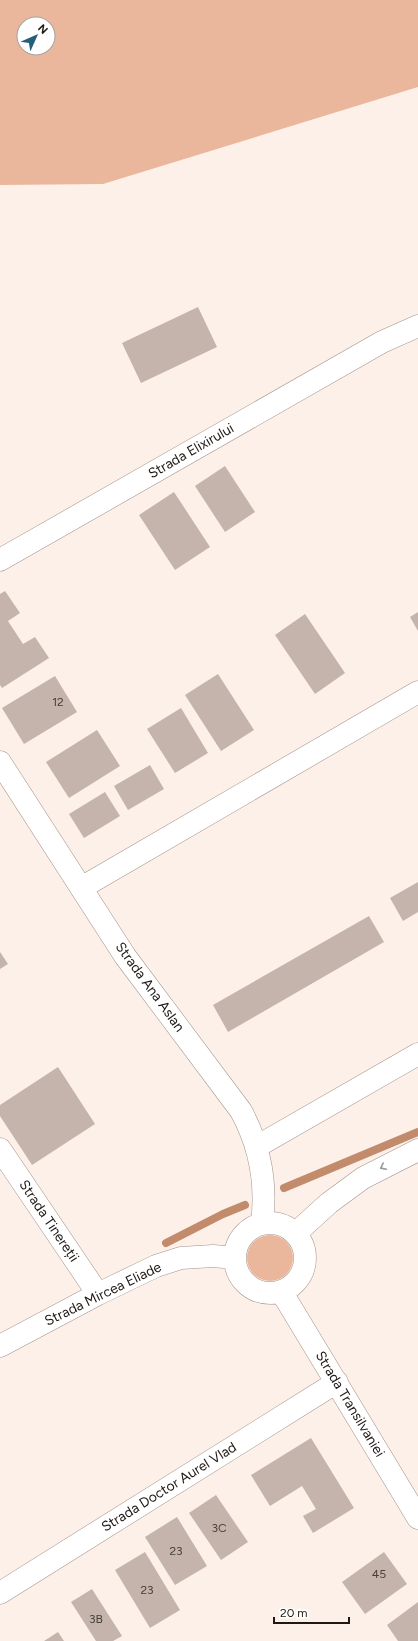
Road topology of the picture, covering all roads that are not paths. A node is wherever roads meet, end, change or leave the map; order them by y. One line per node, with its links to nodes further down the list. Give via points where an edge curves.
1 (418, 326): 2 (street, Strada Elixirului, via 382,342)
2 (0, 560)
3 (418, 692): 5 (street)
4 (0, 762): 5 (street, Strada Ana Aslan)
5 (81, 888): 7 (street, Strada Ana Aslan, via 125,956 241,1111)
6 (418, 1054): 7 (street)
7 (256, 1147): 10 (street, Strada Ana Aslan, via 261,1162 263,1184)
8 (0, 1149): 14 (street, Strada Tinereții)
9 (418, 1150): 11 (street, one-way to 11, via 345,1190)
10 (262, 1223): 11 (street, via 274,1222); 12 (street, via 251,1227 242,1236 236,1246)
11 (296, 1233): 13 (street, via 303,1243 305,1267 300,1278)
12 (235, 1258): 13 (street, via 237,1269 249,1286 259,1291); 14 (street, Strada Mircea Eliade, via 181,1258 156,1266)
13 (281, 1292): 16 (street, Strada Transilvaniei)
14 (98, 1294): 15 (street, Strada Mircea Eliade)
15 (0, 1346)
16 (337, 1382): 17 (street, Strada Transilvaniei); 18 (street, Strada Doctor Aurel Vlad)
17 (418, 1518)
18 (0, 1592)

